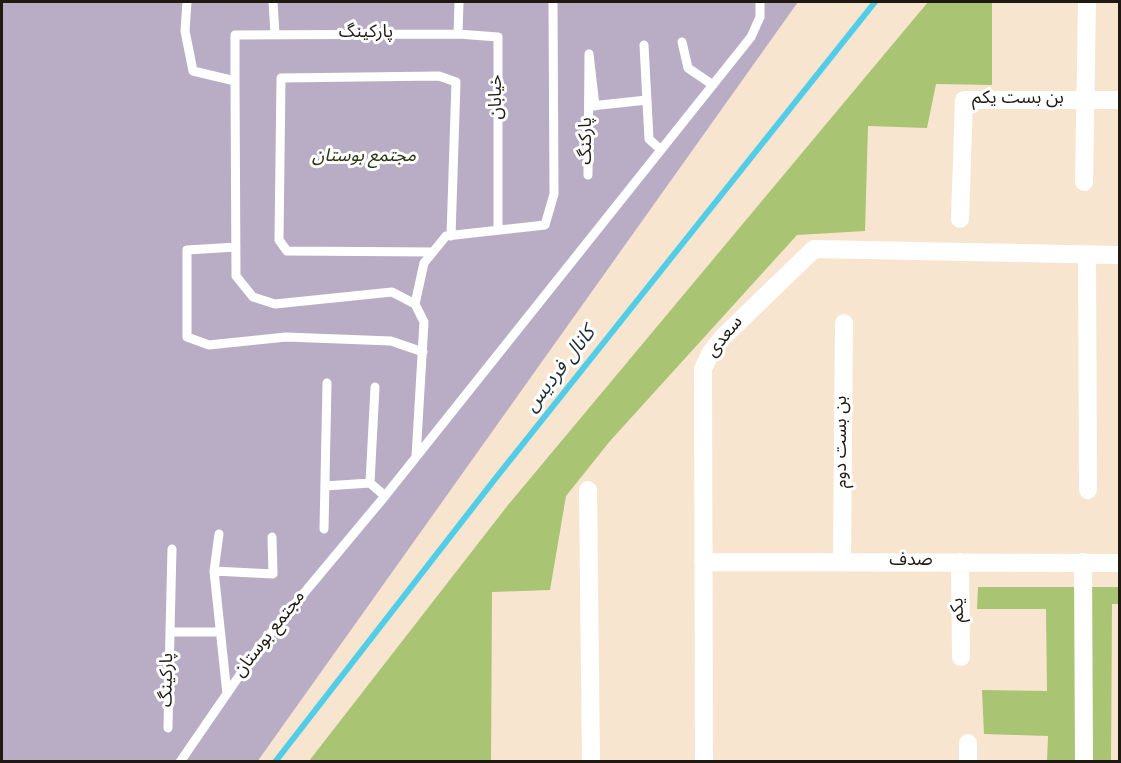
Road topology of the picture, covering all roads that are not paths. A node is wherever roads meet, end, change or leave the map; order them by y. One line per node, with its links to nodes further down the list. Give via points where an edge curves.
1 (187, 2): 11 (lane, via 185,31 194,70)
2 (273, 2): 7 (lane)
3 (459, 2): 8 (lane)
4 (553, 2): 20 (lane, via 554,194 545,225)
5 (760, 2): 12 (lane, مجتمع بوستان, via 757,27)
6 (1088, 2): 14 (street)
7 (275, 34): 8 (lane, پارکینگ); 11 (lane, پارکینگ, via 235,35)
8 (458, 34): 20 (lane, خیابان, via 498,36)
9 (682, 42): 12 (lane, via 688,68)
10 (644, 45): 13 (lane)
11 (235, 81): 22 (lane)
12 (713, 85): 16 (lane, مجتمع بوستان)
13 (647, 100): 16 (lane, via 649,139); 17 (lane, پارکنگ, via 592,106)
14 (1087, 100): 15 (street, بن بست یکم); 18 (street); 19 (street, بن بست یکم, via 964,100)
15 (1119, 100)
16 (661, 150): 31 (lane, مجتمع بوستان)
17 (588, 175)
18 (1084, 182)
19 (960, 219)
20 (498, 230): 21 (lane)
21 (451, 236): 23 (lane, via 446,236); 23 (lane, via 456,82 439,76 281,78 279,240 287,251)
22 (236, 247): 26 (lane, via 236,276 254,297 264,301 275,304 392,292); 28 (lane, via 187,250 187,337 209,345 298,337 391,340)
23 (432, 252): 26 (lane, via 424,263)
24 (1087, 254): 25 (street, سعدی); 35 (street); 41 (street, سعدی, via 814,249 723,337 703,369)
25 (1119, 255)
26 (415, 304): 28 (lane, via 424,322)
27 (844, 322): 42 (street, بن بست دوم)
28 (423, 352): 31 (lane)
29 (327, 383): 33 (lane)
30 (375, 387): 32 (lane)
31 (416, 457): 36 (lane, مجتمع بوستان)
32 (370, 483): 33 (lane); 36 (lane)
33 (325, 486): 37 (lane)
34 (588, 490): 54 (street)
35 (1088, 490)
36 (385, 496): 50 (lane, مجتمع بوستان, via 259,647)
37 (324, 529)
38 (219, 534): 46 (lane)
39 (272, 537): 46 (lane, via 273,574)
40 (172, 549): 47 (lane, پارکینگ)
41 (703, 562): 42 (street, صدف); 55 (street, سعدی)
42 (842, 562): 43 (street, صدف)
43 (960, 562): 44 (street, صدف); 49 (street, یکم)
44 (1083, 562): 45 (street, صدف); 57 (street)
45 (1119, 562)
46 (214, 571): 48 (lane)
47 (170, 632): 48 (lane, پارکینگ); 51 (lane, پارکینگ)
48 (220, 632): 50 (lane)
49 (961, 657)
50 (227, 694): 53 (lane, مجتمع بوستان)
51 (168, 728)
52 (968, 742): 56 (street)
53 (180, 762)
54 (591, 762)
55 (704, 762)
56 (968, 762)
57 (1084, 762)

